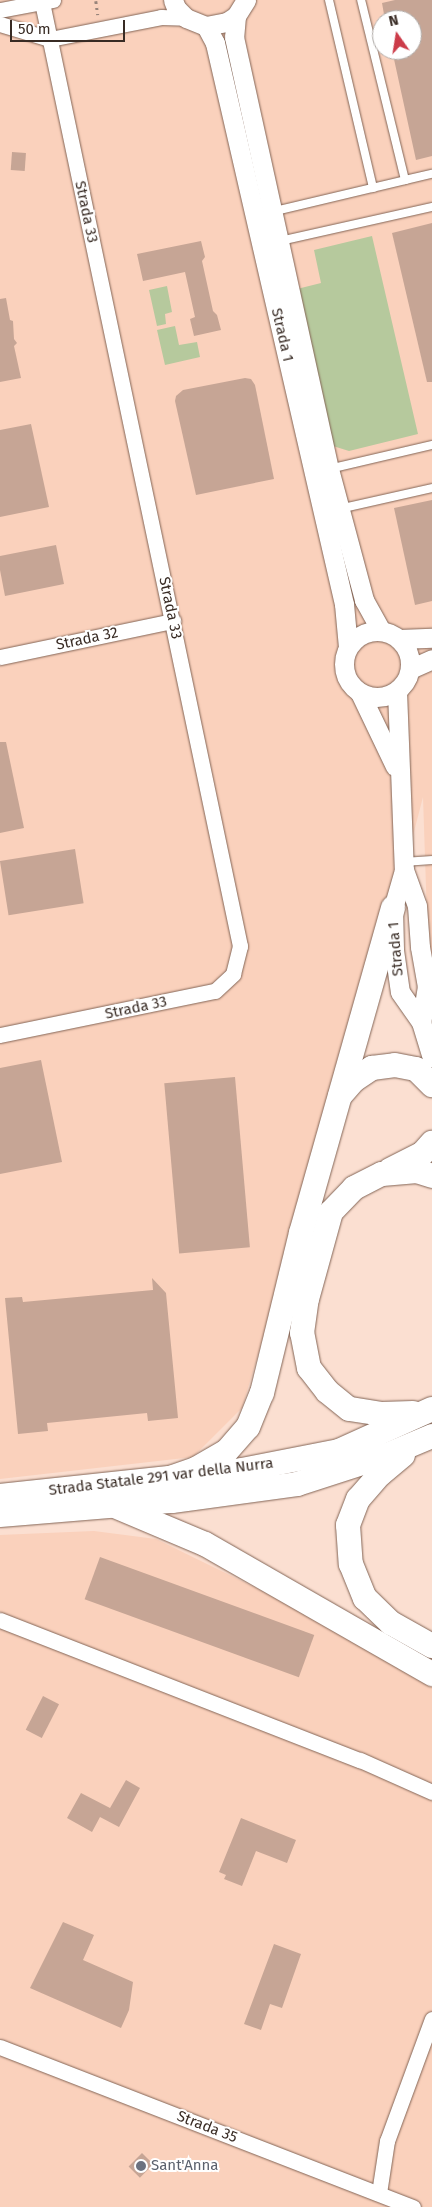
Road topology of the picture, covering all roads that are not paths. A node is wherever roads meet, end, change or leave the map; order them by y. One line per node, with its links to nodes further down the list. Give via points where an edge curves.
1 (173, 0): 7 (street)
2 (330, 0): 13 (lane)
3 (361, 0): 12 (lane)
4 (47, 1): 6 (street); 10 (street, Strada 33)
5 (245, 6): 9 (street, via 217,25); 15 (street, via 234,37)
6 (0, 10)
7 (186, 18): 9 (street); 10 (street, via 161,17)
8 (0, 24): 10 (street)
9 (206, 26): 25 (street, Strada 1, via 215,43 344,604)
10 (50, 39): 21 (street, Strada 33)
11 (432, 174): 12 (lane)
12 (405, 180): 13 (lane)
13 (373, 188): 15 (lane)
14 (432, 207): 16 (lane)
15 (271, 212): 16 (street)
16 (278, 242): 18 (street)
17 (432, 445): 18 (lane)
18 (329, 469): 20 (street)
19 (432, 488): 20 (lane)
20 (339, 509): 22 (street, via 364,600)
21 (173, 621): 26 (street, Strada 32); 36 (street, Strada 33, via 240,946 234,974 215,991)
22 (381, 631): 24 (street); 25 (street, via 362,634)
23 (432, 638): 24 (street)
24 (399, 639): 28 (street, via 408,653)
25 (348, 647): 30 (street, via 344,672)
26 (0, 657)
27 (432, 659): 28 (street)
28 (410, 669): 29 (street)
29 (397, 691): 30 (street, via 382,697); 31 (street, Strada 1)
30 (360, 693): 31 (street, Strada 1)
31 (399, 773): 33 (street, Strada 1)
32 (432, 860): 33 (lane)
33 (404, 866): 34 (street, Strada 1); 35 (street, Strada 1, via 418,906 420,947 427,986)
34 (393, 908): 35 (street, Strada 1, via 400,992); 39 (main road)
35 (421, 1022): 37 (street, Strada 1)
36 (0, 1036)
37 (432, 1057)
38 (432, 1085): 39 (main road, via 416,1068 395,1065 372,1068)
39 (339, 1096): 45 (main road, via 262,1393 248,1427 226,1452 196,1469)
40 (432, 1143): 41 (main road, via 422,1154)
41 (382, 1174): 42 (main road, via 417,1171); 43 (main road, via 354,1188 331,1212 307,1299 302,1333 309,1368 327,1391 348,1409 382,1414)
42 (432, 1176)
43 (428, 1411): 45 (main road, Strada Statale 291 var della Nurra, via 339,1451 242,1470)
44 (424, 1440): 47 (main road, Strada Statale 291 var della Nurra, via 297,1484 172,1500); 50 (main road, via 380,1474 358,1499 348,1525 351,1564 365,1598 390,1624)
45 (167, 1479): 46 (main road, Strada Statale 291 var della Nurra)
46 (0, 1496)
47 (110, 1504): 48 (main road, Strada Statale 291 var della Nurra); 51 (main road, via 205,1544)
48 (0, 1515)
49 (0, 1620): 52 (street, via 360,1760)
50 (432, 1646)
51 (432, 1674)
52 (432, 1792)
53 (432, 2020): 55 (street, via 388,2141)
54 (0, 2047): 55 (street, Strada 35)
55 (379, 2193): 56 (street, Strada 35)
56 (414, 2207)

